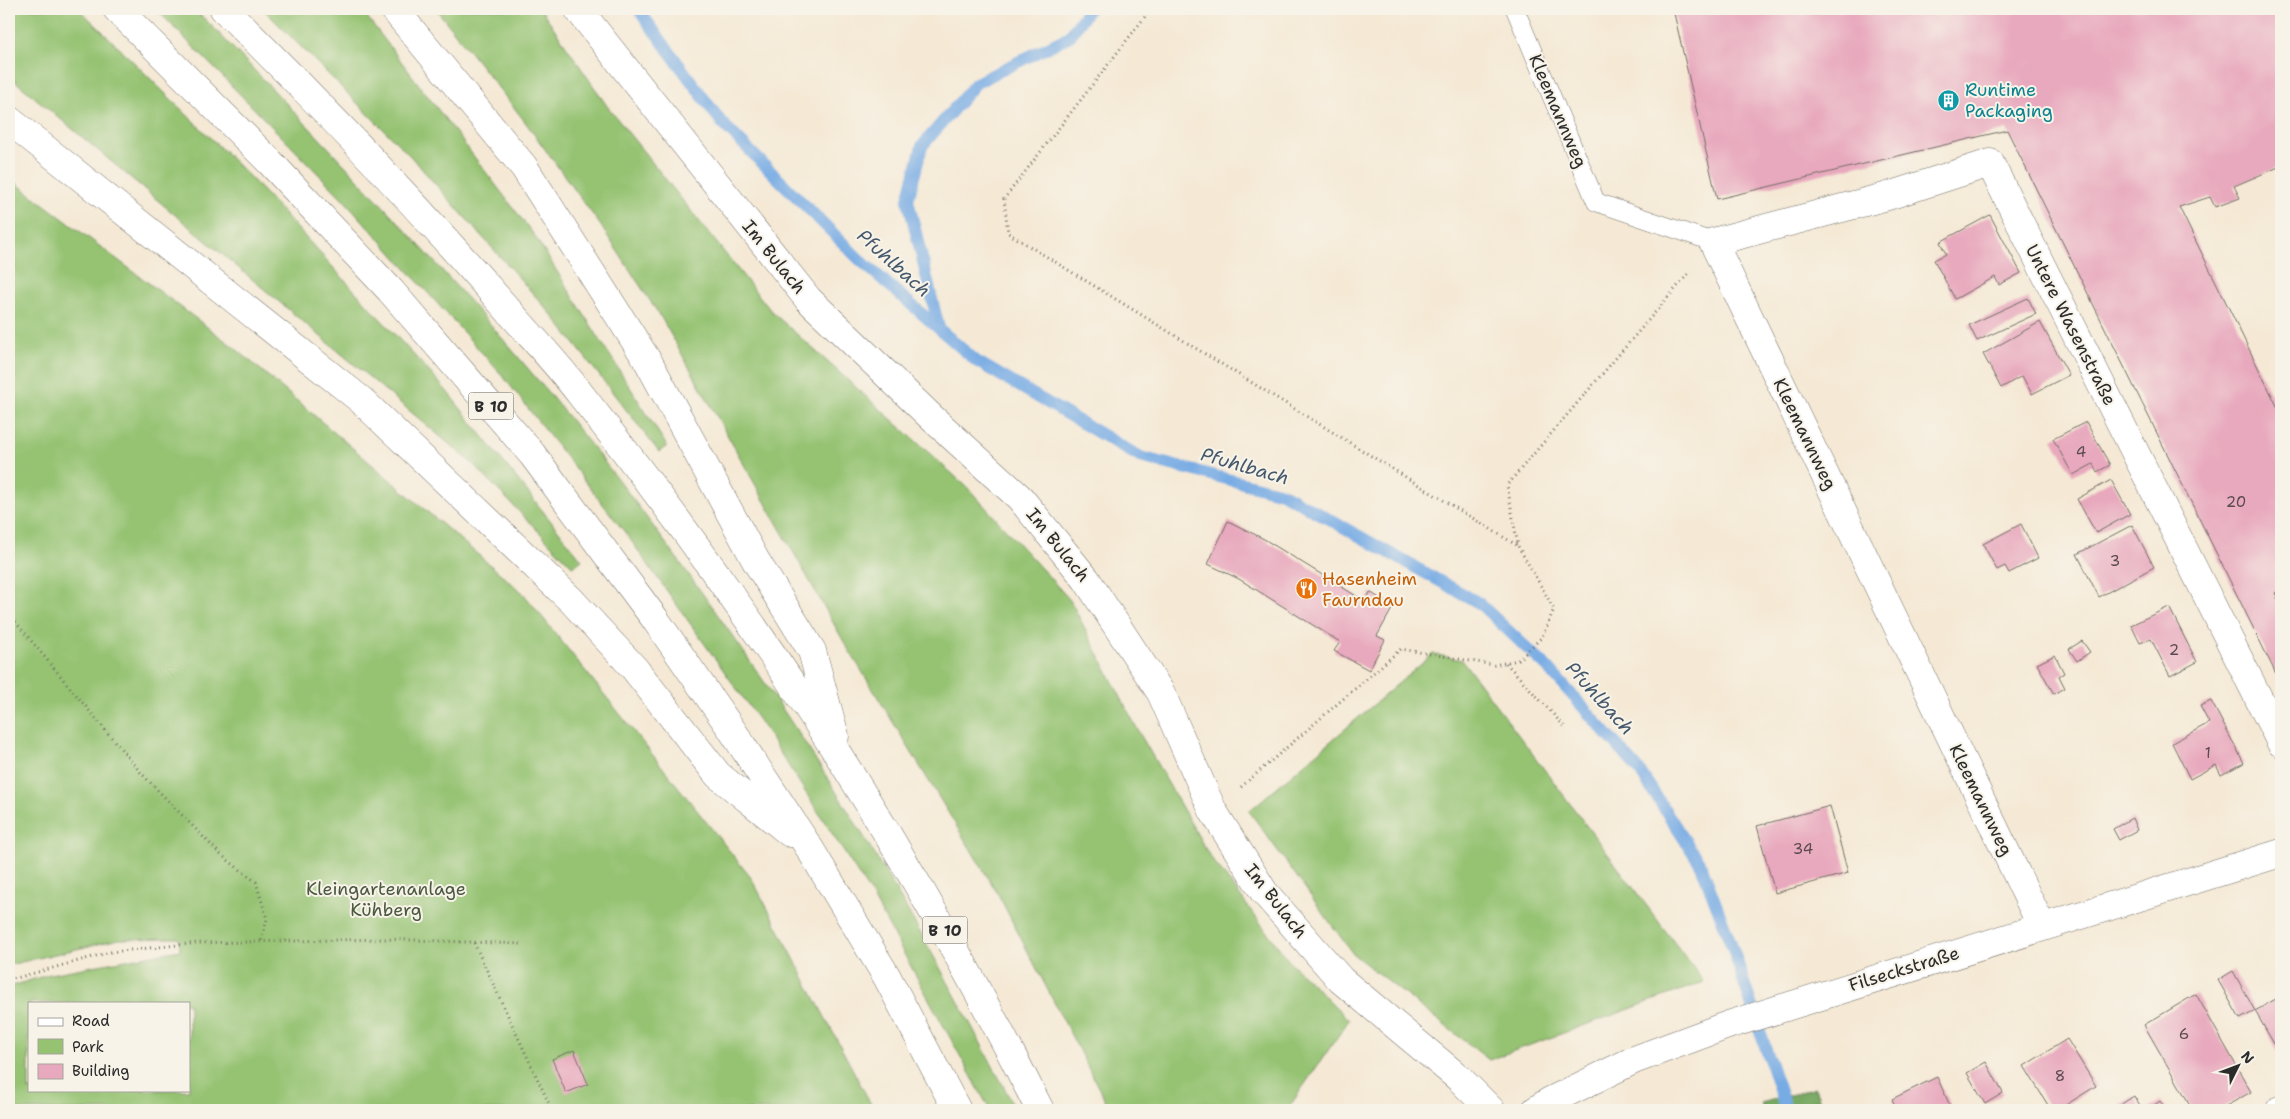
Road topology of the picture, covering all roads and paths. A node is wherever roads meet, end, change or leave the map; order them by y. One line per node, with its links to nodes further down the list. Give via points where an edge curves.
1 (117, 9): 16 (main road, B 10, via 269,161 370,268 532,454 655,619)
2 (224, 9): 14 (main road, B 10, via 312,96 443,236 580,393 714,571)
3 (394, 9): 14 (main road, via 524,167 649,363 756,561 812,651)
4 (578, 9): 15 (main road, Im Bulach, via 808,299 1020,498 1086,579 1161,693)
5 (1151, 9): 9 (path, via 1004,199 1008,233)
6 (1515, 9): 8 (lane, Kleemannweg, via 1596,202)
7 (9, 120): 16 (main road, B 10, via 361,400 571,600 634,668 718,775)
8 (1713, 242): 9 (path, via 1507,485); 13 (main road, Untere Wasenstraße, via 1888,196 1990,163); 18 (main road, Kleemannweg)
9 (1518, 546): 11 (path, via 1554,609 1542,637 1518,660)
10 (9, 614): 19 (path, via 141,773 220,854 256,882 268,919)
11 (1506, 662): 12 (path); 15 (path, via 1494,665 1401,649)
12 (1564, 726)
13 (2281, 743)
14 (840, 756): 26 (main road, B 10, via 941,923)
15 (1213, 812): 27 (main road, Im Bulach, via 1264,892 1341,980 1460,1079)
16 (810, 849): 25 (main road, B 10, via 887,977)
17 (2281, 853): 18 (main road, Filseckstraße)
18 (2042, 927): 23 (main road, Filseckstraße, via 1728,1025 1634,1060)
19 (261, 942): 20 (path, via 385,939); 22 (path, via 197,943 111,952)
20 (474, 943): 21 (path); 24 (path)
21 (523, 944)
22 (9, 980)
23 (1546, 1107)
24 (552, 1110)
25 (957, 1110)
26 (1040, 1110)
27 (1491, 1110)

